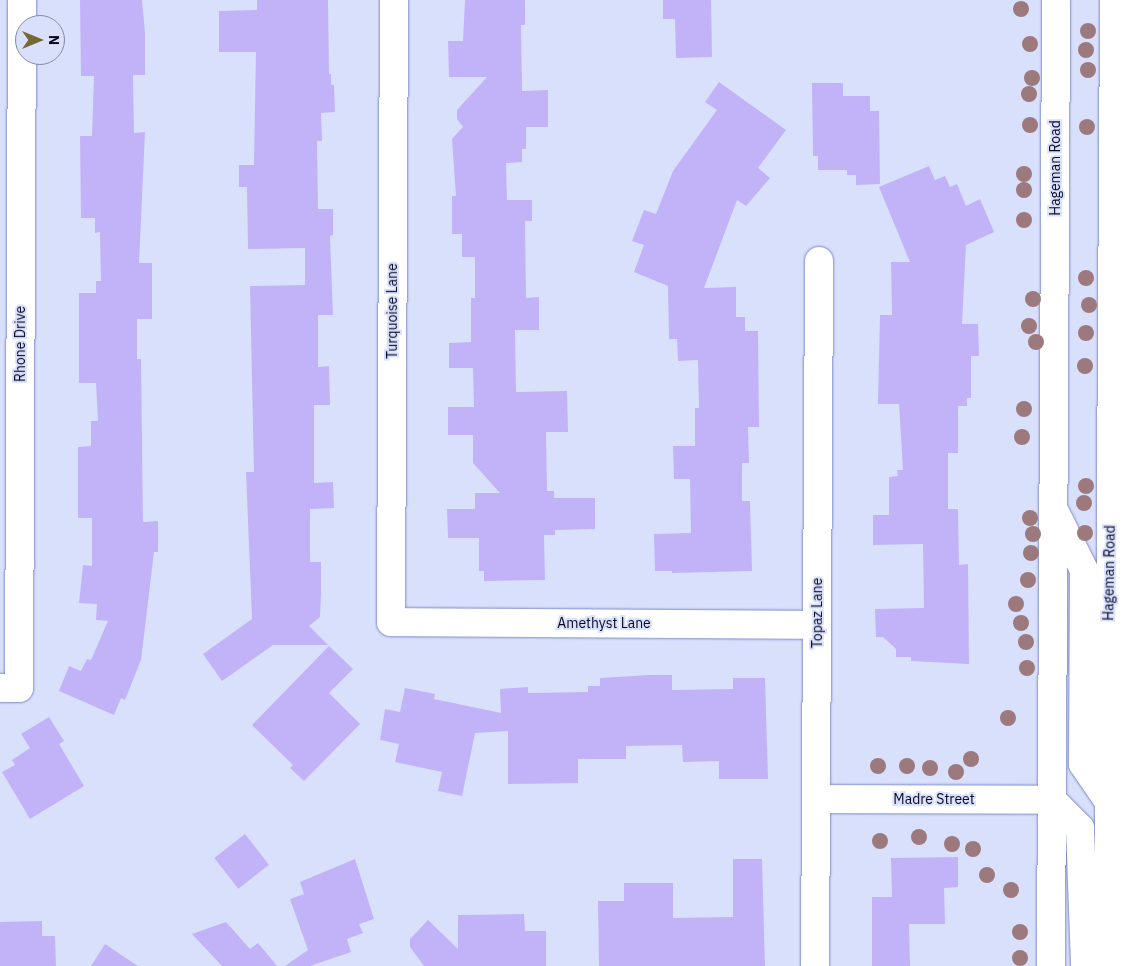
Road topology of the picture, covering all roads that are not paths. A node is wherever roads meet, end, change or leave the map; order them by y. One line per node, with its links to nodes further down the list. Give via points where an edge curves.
1 (22, 0): 9 (street, Rhone Drive)
2 (394, 0): 7 (street, Turquoise Lane)
3 (1056, 0): 6 (street, Hageman Road)
4 (1114, 0): 11 (street, Hageman Road)
5 (819, 261): 8 (street, Topaz Lane)
6 (1053, 508): 11 (street, via 1084,570 1083,764); 12 (street, Hageman Road)
7 (391, 622): 8 (street, Amethyst Lane)
8 (817, 625): 10 (street, Topaz Lane)
9 (9, 688)
10 (816, 799): 12 (street, Madre Street); 13 (street, Topaz Lane)
11 (1114, 799): 16 (street, Hageman Road)
12 (1052, 800): 14 (street, Hageman Road); 15 (street, via 1080,828)
13 (815, 966)
14 (1051, 966)
15 (1085, 966)
16 (1108, 966)

